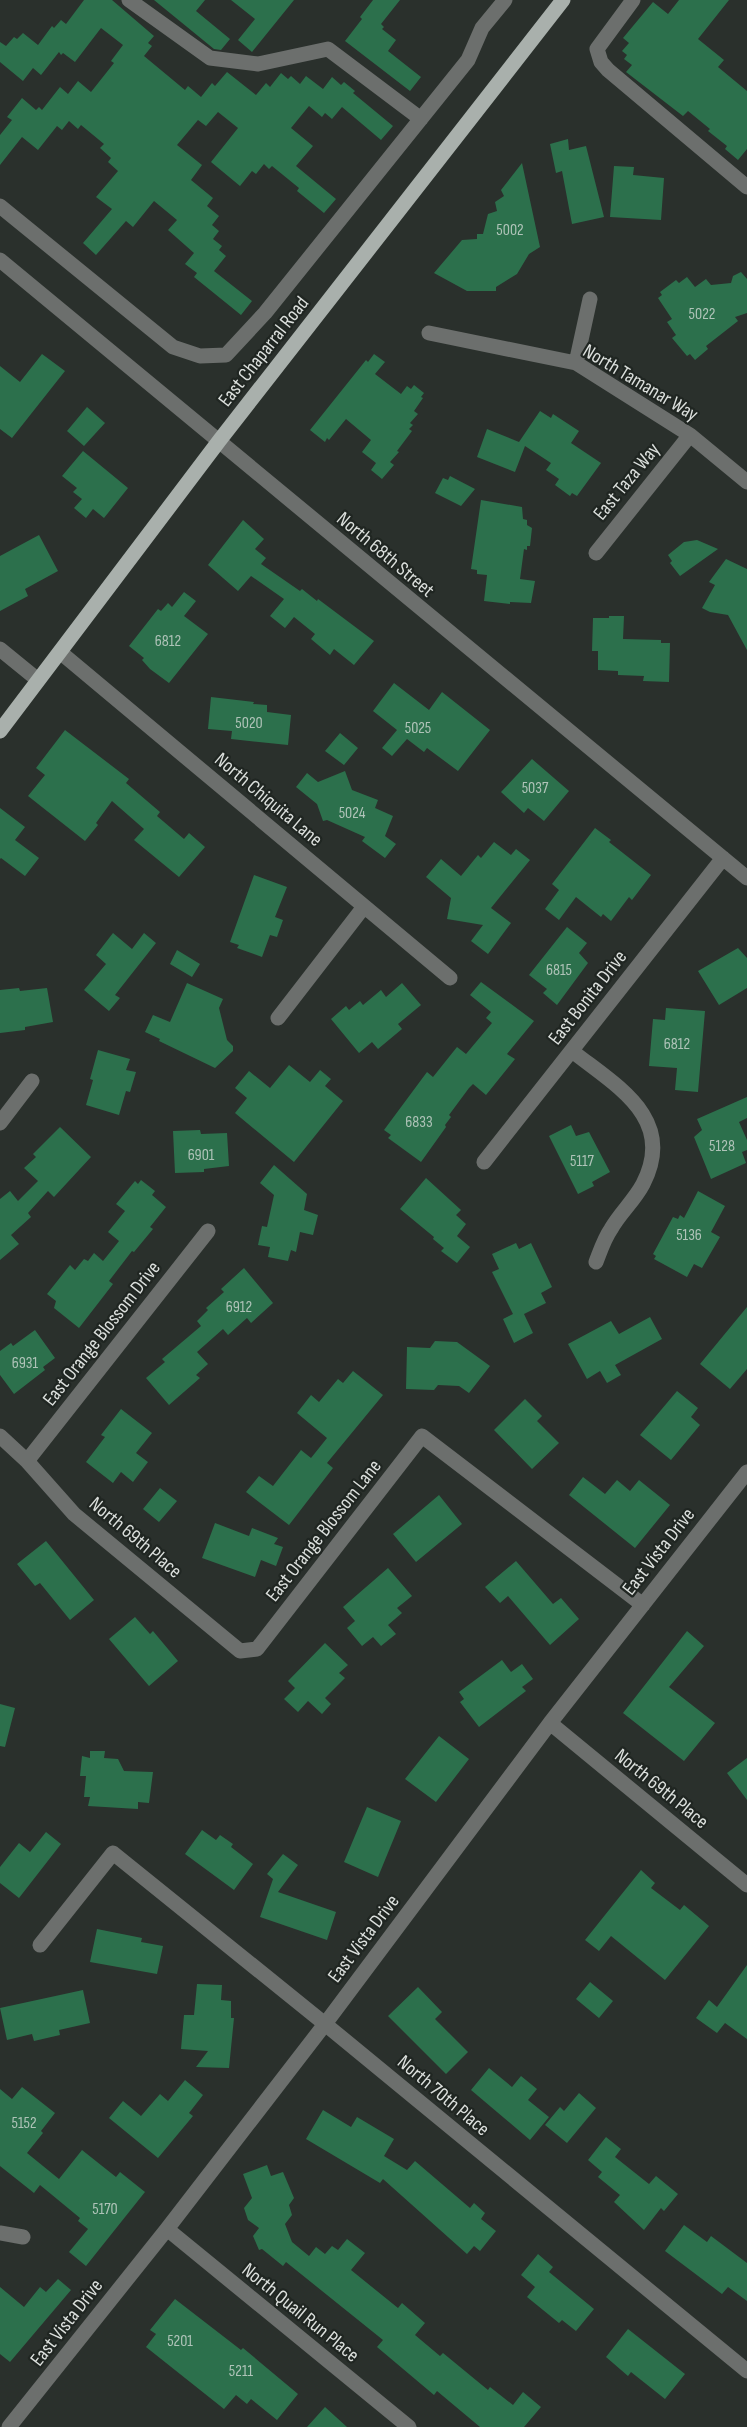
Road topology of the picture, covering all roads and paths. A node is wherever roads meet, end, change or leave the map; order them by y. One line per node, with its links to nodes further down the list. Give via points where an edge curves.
1 (129, 0): 5 (street, via 210,58 258,64 328,49)
2 (505, 0): 5 (street, via 482,28 468,60)
3 (564, 0): 13 (main road, East Chaparral Road)
4 (633, 0): 6 (street, via 597,49 601,62)
5 (421, 119): 7 (street, via 265,313 226,355 200,357 173,347)
6 (747, 187)
7 (0, 206)
8 (0, 260): 13 (street, North 68th Street)
9 (590, 298): 11 (street)
10 (429, 333): 11 (street, North Tamanar Way)
11 (576, 363): 12 (street, North Tamanar Way)
12 (690, 435): 14 (street, North Tamanar Way); 15 (street, East Taza Way)
13 (219, 441): 17 (main road, East Chaparral Road); 20 (street, North 68th Street)
14 (747, 482)
15 (596, 553)
16 (0, 650): 18 (street)
17 (60, 652): 18 (main road, East Chaparral Road); 22 (street, North Chiquita Lane)
18 (39, 680): 19 (main road, East Chaparral Road)
19 (0, 730)
20 (723, 858): 21 (street, North 68th Street); 25 (street, East Bonita Drive)
21 (747, 878)
22 (363, 908): 23 (street, North Chiquita Lane); 24 (street)
23 (450, 978)
24 (278, 1018)
25 (572, 1051): 28 (street, East Bonita Drive); 30 (street, via 635,1102 649,1125 652,1151 646,1175 630,1206 611,1229)
26 (32, 1081): 27 (street)
27 (0, 1123)
28 (484, 1162)
29 (208, 1231): 32 (street, East Orange Blossom Drive)
30 (596, 1263)
31 (0, 1436): 32 (street, North 69th Place)
32 (27, 1461): 35 (street, North 69th Place, via 74,1514 240,1651)
33 (747, 1472): 34 (street, East Vista Drive)
34 (643, 1605): 35 (street, East Orange Blossom Lane, via 422,1436); 36 (street, East Vista Drive)
35 (257, 1649)
36 (550, 1723): 37 (street, North 69th Place); 39 (street, East Vista Drive)
37 (747, 1885)
38 (40, 1945): 39 (street, North 70th Place, via 113,1853)
39 (325, 2024): 40 (street, East Vista Drive); 43 (street, North 70th Place)
40 (167, 2229): 44 (street, East Vista Drive); 45 (street, North Quail Run Place)
41 (0, 2233): 42 (street)
42 (23, 2237)
43 (747, 2372)
44 (7, 2422)
45 (409, 2427)

